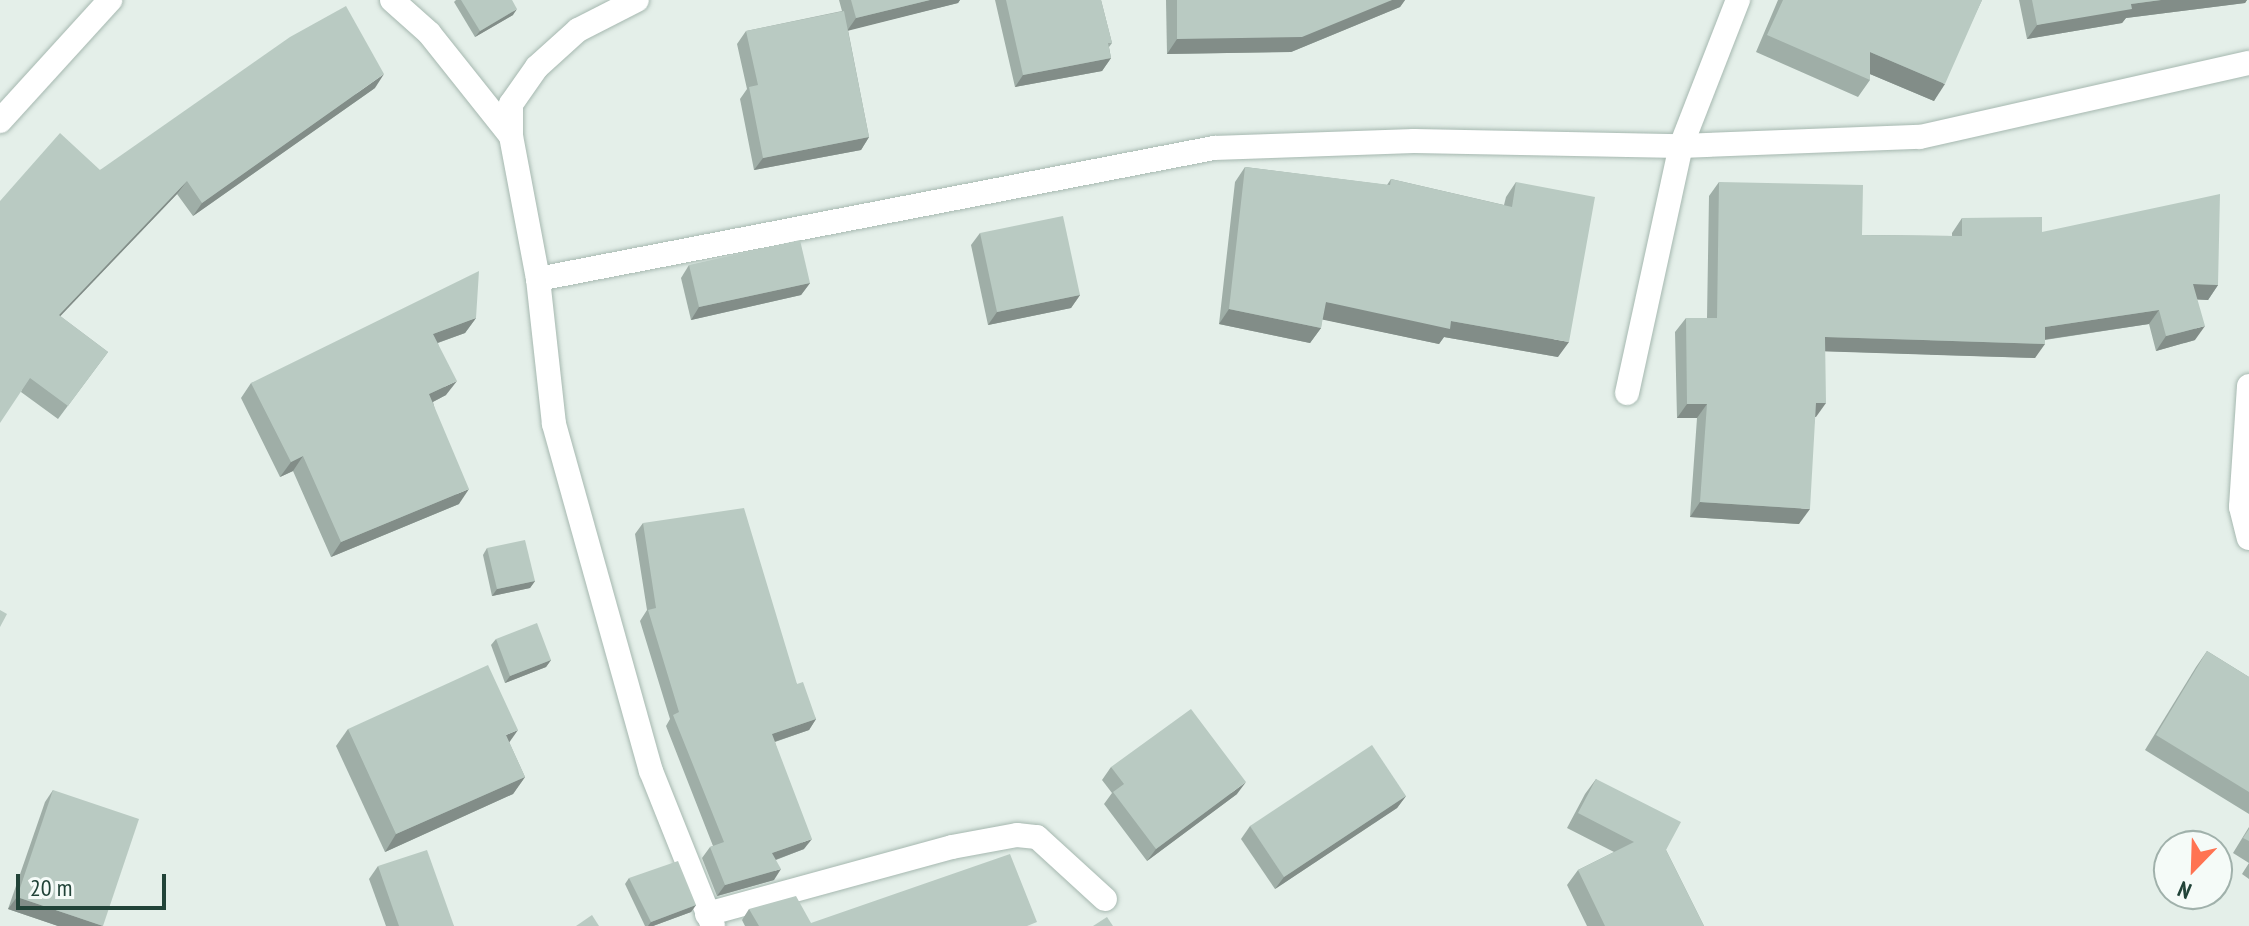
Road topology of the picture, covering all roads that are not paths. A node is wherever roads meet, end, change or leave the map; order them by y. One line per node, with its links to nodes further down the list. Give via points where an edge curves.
1 (110, 0): 7 (street)
2 (392, 0): 8 (street, via 429,33)
3 (637, 0): 8 (street, via 578,30 537,67 511,104)
4 (1738, 0): 9 (street)
5 (2240, 65): 6 (street); 9 (street, via 1920,137)
6 (2249, 86)
7 (0, 121)
8 (511, 136): 10 (street)
9 (1681, 146): 10 (street, via 1414,141 1214,148 855,222); 12 (street)
10 (538, 279): 15 (street, via 554,424 651,771)
11 (2249, 386): 13 (street, via 2241,507)
12 (1627, 393)
13 (2249, 538)
14 (1105, 899): 15 (street, via 1037,837 1017,835 952,847)
15 (710, 920)

